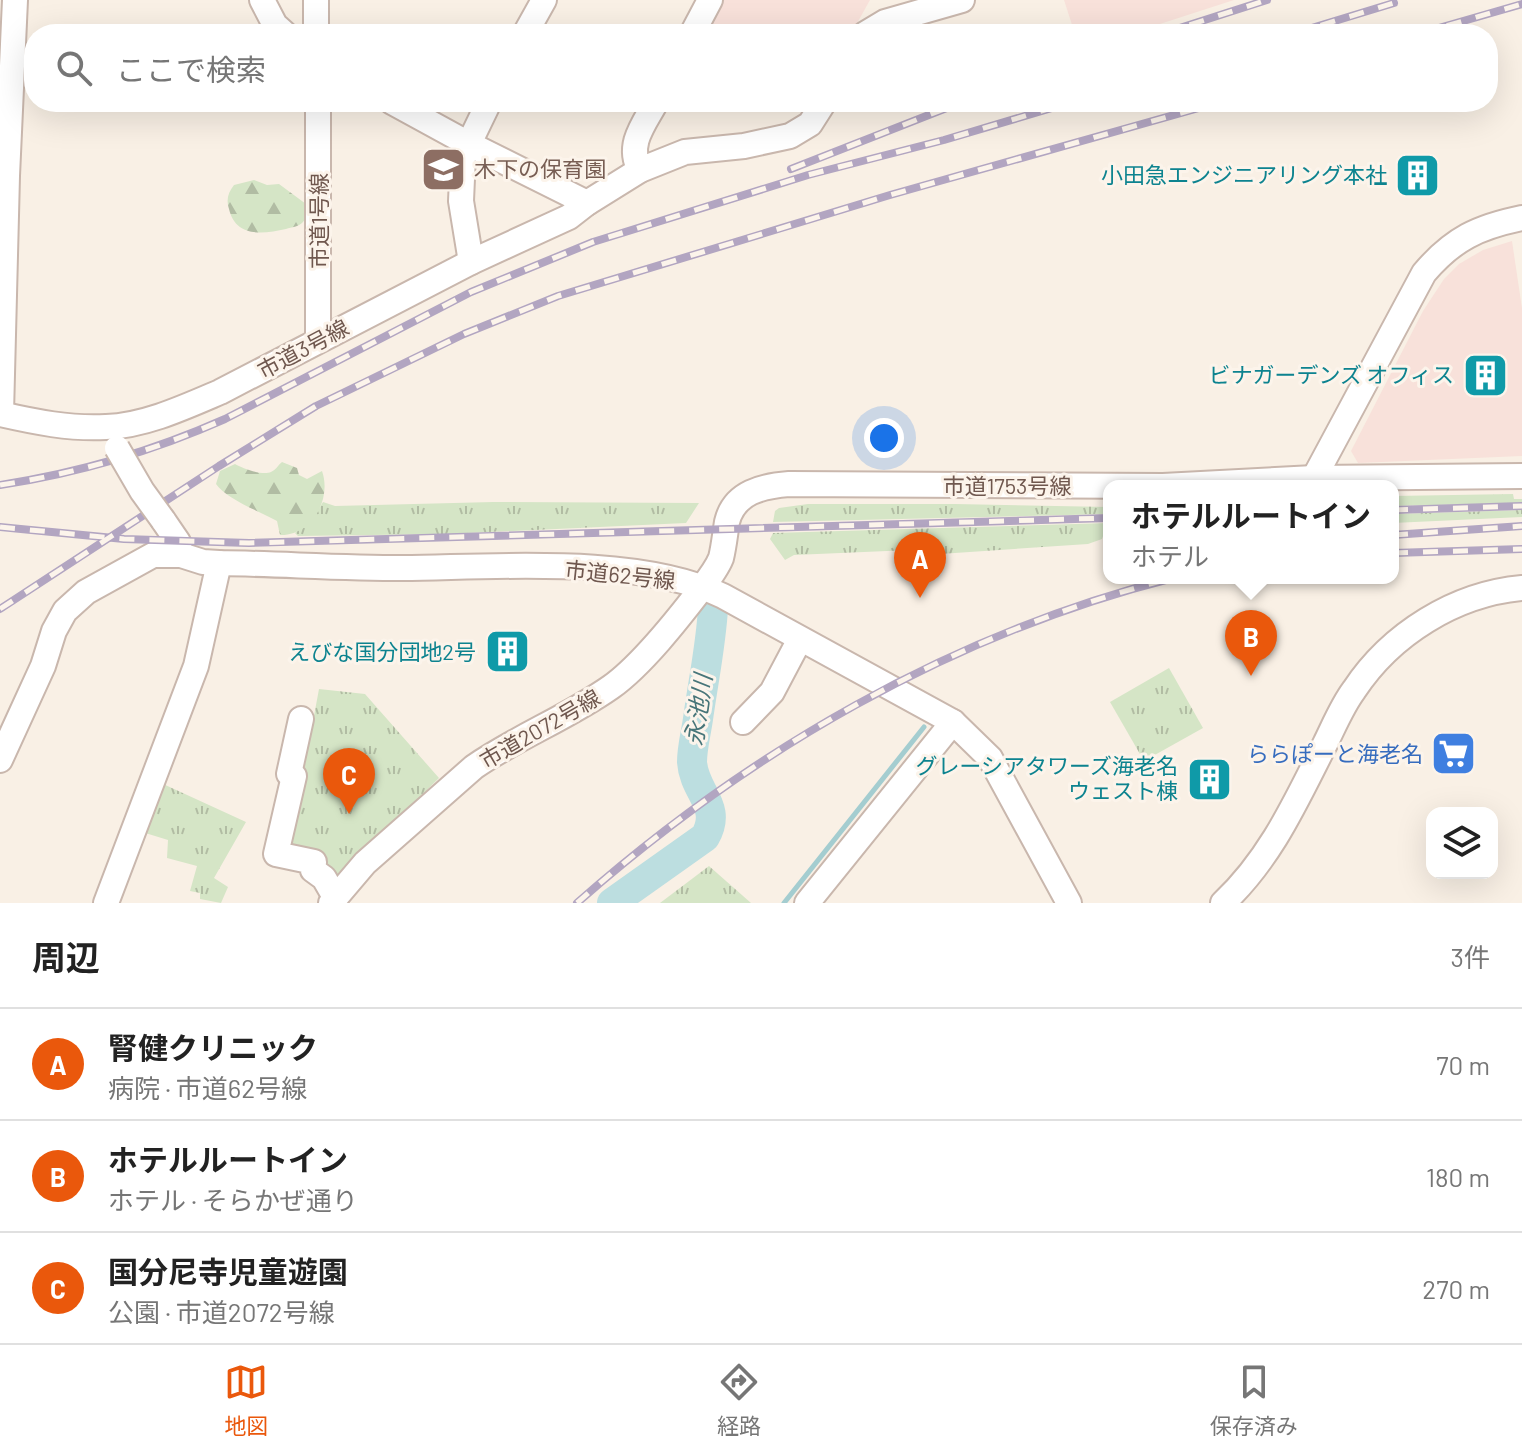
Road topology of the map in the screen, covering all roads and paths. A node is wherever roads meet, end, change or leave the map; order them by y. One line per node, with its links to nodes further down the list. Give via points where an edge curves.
1 (15, 0): 12 (street)
2 (262, 0): 8 (street)
3 (316, 0): 9 (street)
4 (544, 0): 10 (street)
5 (710, 0): 11 (street)
6 (962, 0): 7 (street)
7 (876, 19)
8 (274, 24)
9 (316, 24)
10 (531, 24)
11 (697, 24)
12 (6, 49): 24 (street)
13 (318, 112): 23 (street, 市道1号線)
14 (410, 112): 18 (street)
15 (484, 112): 18 (street)
16 (651, 112): 19 (street, via 635,142 633,155)
17 (818, 112): 19 (street, 市道3号線, via 810,124 790,136 685,152)
18 (467, 143): 20 (street); 22 (street, via 461,201)
19 (640, 170): 20 (street, 市道3号線)
20 (587, 203): 22 (street, 市道3号線, via 569,217)
21 (1522, 218): 27 (street, via 1490,225 1458,241 1424,273)
22 (471, 262): 23 (street, 市道3号線)
23 (318, 340): 25 (street, 市道3号線, via 210,397)
24 (0, 414): 25 (street, 市道3号線)
25 (113, 438): 30 (street, bridge)
26 (1522, 476): 27 (street, 市道1753号線)
27 (1314, 478): 28 (street, 市道1753号線)
28 (1276, 480)
29 (1103, 486): 32 (street, 市道1753号線, via 771,485 747,494 730,513 720,561)
30 (181, 555): 31 (street, 市道62号線); 38 (street, via 153,555 86,592 65,611)
31 (219, 563): 32 (street, 市道62号線, via 605,570 660,574); 40 (street, via 196,666)
32 (703, 586): 34 (street, 市道62号線); 39 (street, 市道2072号線, via 613,686 474,767 365,863)
33 (1522, 588): 43 (street, via 1437,614 1374,664 1345,704 1280,832 1252,874)
34 (800, 639): 36 (street, via 772,692); 37 (street, 市道62号線)
35 (301, 719): 39 (street, via 276,854 314,862 313,870 324,878)
36 (743, 722)
37 (953, 722): 41 (street); 42 (street, 市道62号線, via 990,758)
38 (0, 760)
39 (333, 900)
40 (106, 903)
41 (807, 903)
42 (1069, 903)
43 (1223, 903)

